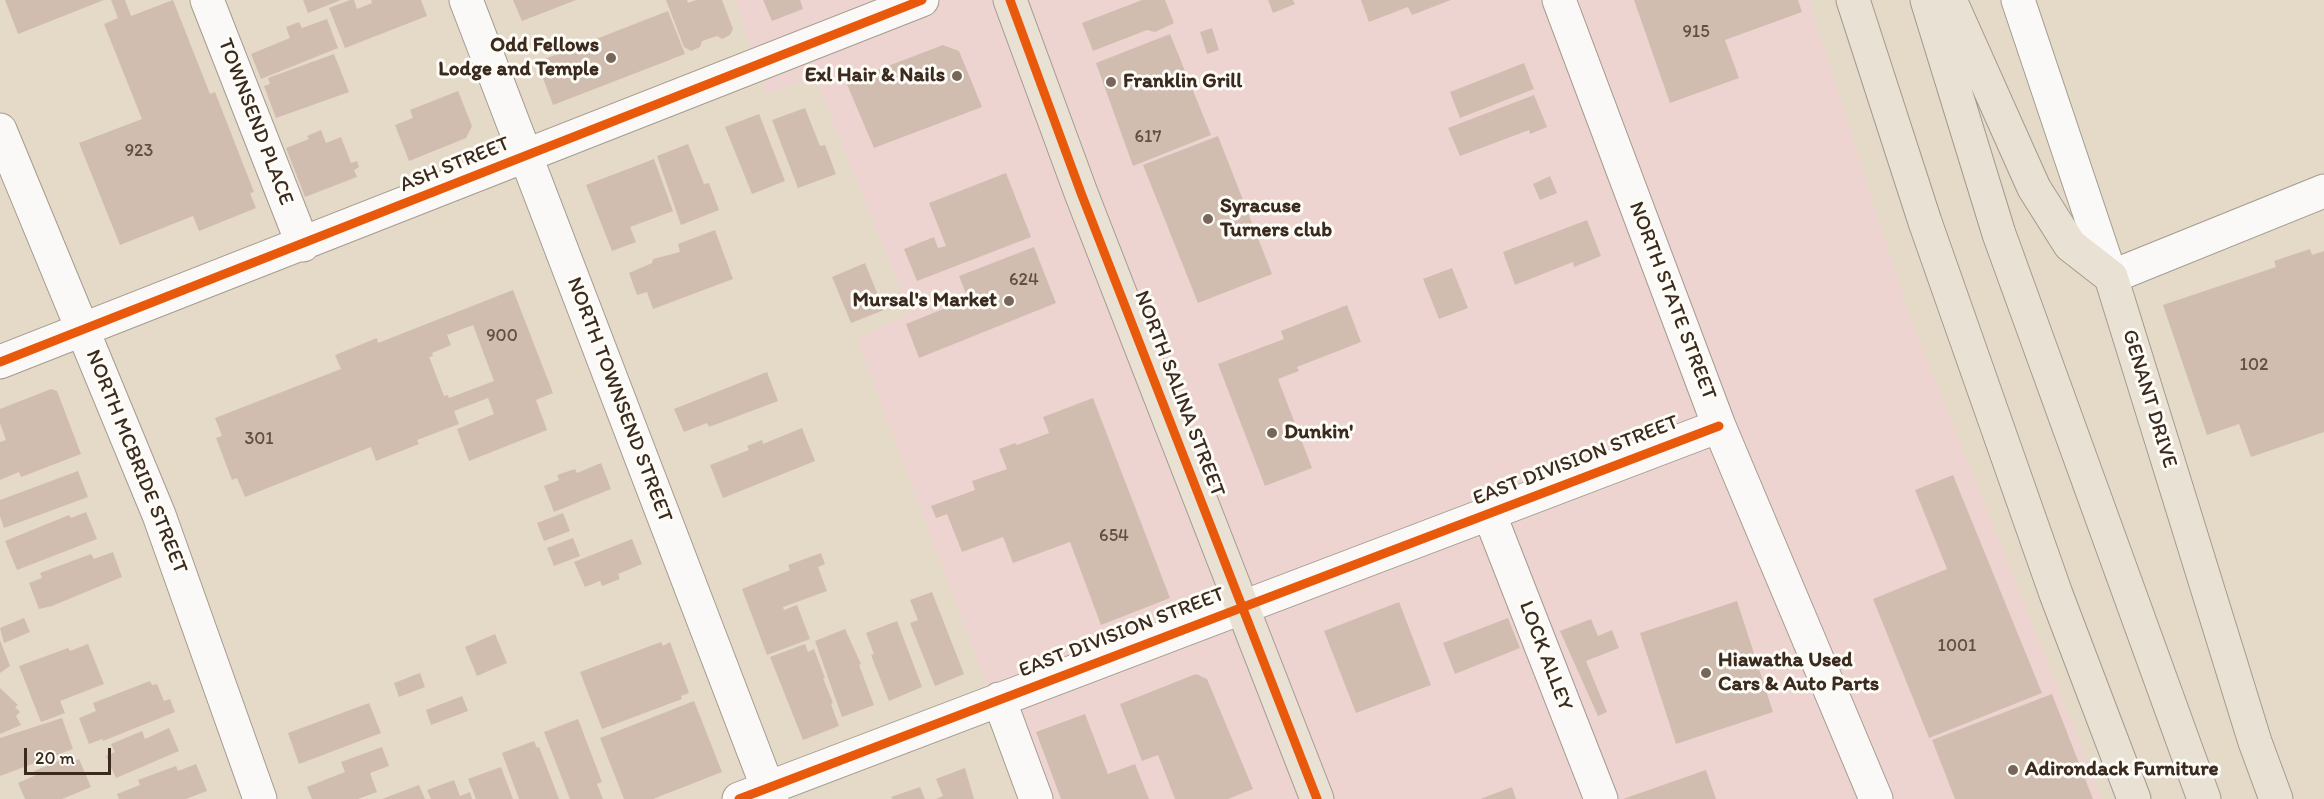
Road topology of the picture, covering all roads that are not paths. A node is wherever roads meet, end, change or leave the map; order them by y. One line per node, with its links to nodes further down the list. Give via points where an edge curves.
1 (207, 0): 15 (street, TOWNSEND PLACE)
2 (465, 0): 13 (street, NORTH TOWNSEND STREET)
3 (922, 0): 13 (street, ASH STREET)
4 (1010, 0): 21 (main road, NORTH SALINA STREET)
5 (1559, 0): 19 (street, NORTH STATE STREET)
6 (1842, 0): 11 (main road)
7 (1853, 0): 11 (main road)
8 (1927, 0): 30 (main road, via 1999,234)
9 (1950, 0): 16 (main road, via 2034,188 2070,245)
10 (2018, 0): 16 (street, GENANT DRIVE)
11 (1889, 109): 29 (main road, via 2056,594)
12 (0, 130): 17 (street, NORTH MCBRIDE STREET)
13 (526, 156): 15 (street, ASH STREET); 23 (street, NORTH TOWNSEND STREET)
14 (2324, 191): 16 (street)
15 (303, 245): 17 (street, ASH STREET)
16 (2111, 277): 31 (main road, GENANT DRIVE, via 2255,742)
17 (83, 330): 18 (street, ASH STREET); 24 (street, NORTH MCBRIDE STREET, via 159,515)
18 (0, 362)
19 (1719, 426): 20 (street, EAST DIVISION STREET); 28 (street, NORTH STATE STREET)
20 (1489, 513): 21 (street, EAST DIVISION STREET); 27 (street, LOCK ALLEY)
21 (1243, 607): 22 (street, EAST DIVISION STREET); 26 (main road, NORTH SALINA STREET)
22 (999, 699): 23 (street, EAST DIVISION STREET); 25 (street)
23 (760, 795)
24 (260, 799)
25 (1036, 799)
26 (1317, 799)
27 (1601, 799)
28 (1876, 799)
29 (2134, 799)
30 (2204, 799)
31 (2277, 799)

